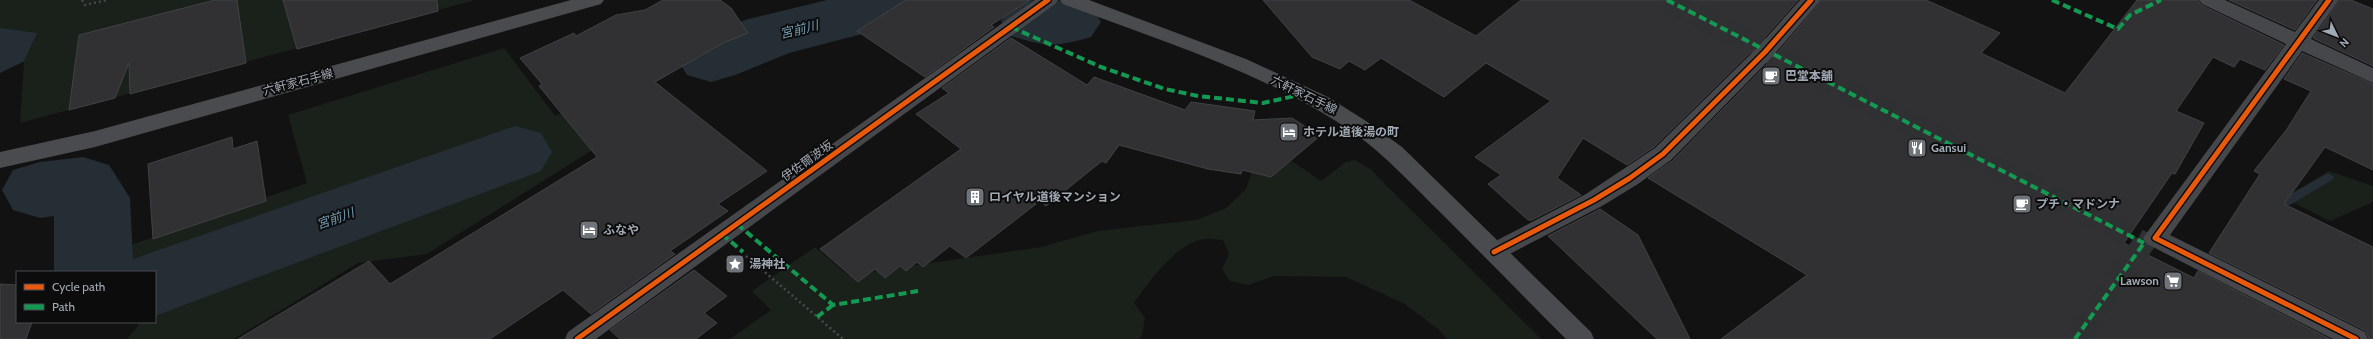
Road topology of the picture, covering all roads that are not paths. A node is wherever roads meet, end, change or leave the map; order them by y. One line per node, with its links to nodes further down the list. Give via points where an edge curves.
1 (594, 0): 9 (main road, 六軒家石手線, via 94,138)
2 (1048, 0): 11 (street, 伊佐爾波坂)
3 (1070, 0): 10 (main road, 六軒家石手線, via 1233,62 1330,106 1394,153)
4 (1811, 0): 10 (street, via 1765,52 1663,154 1594,200)
5 (2209, 0): 7 (street)
6 (2329, 0): 7 (street)
7 (2300, 42): 8 (street); 13 (street, via 2155,238)
8 (2373, 76)
9 (0, 160)
10 (1494, 252): 12 (main road, 六軒家石手線)
11 (577, 339)
12 (1582, 339)
13 (2356, 339)

